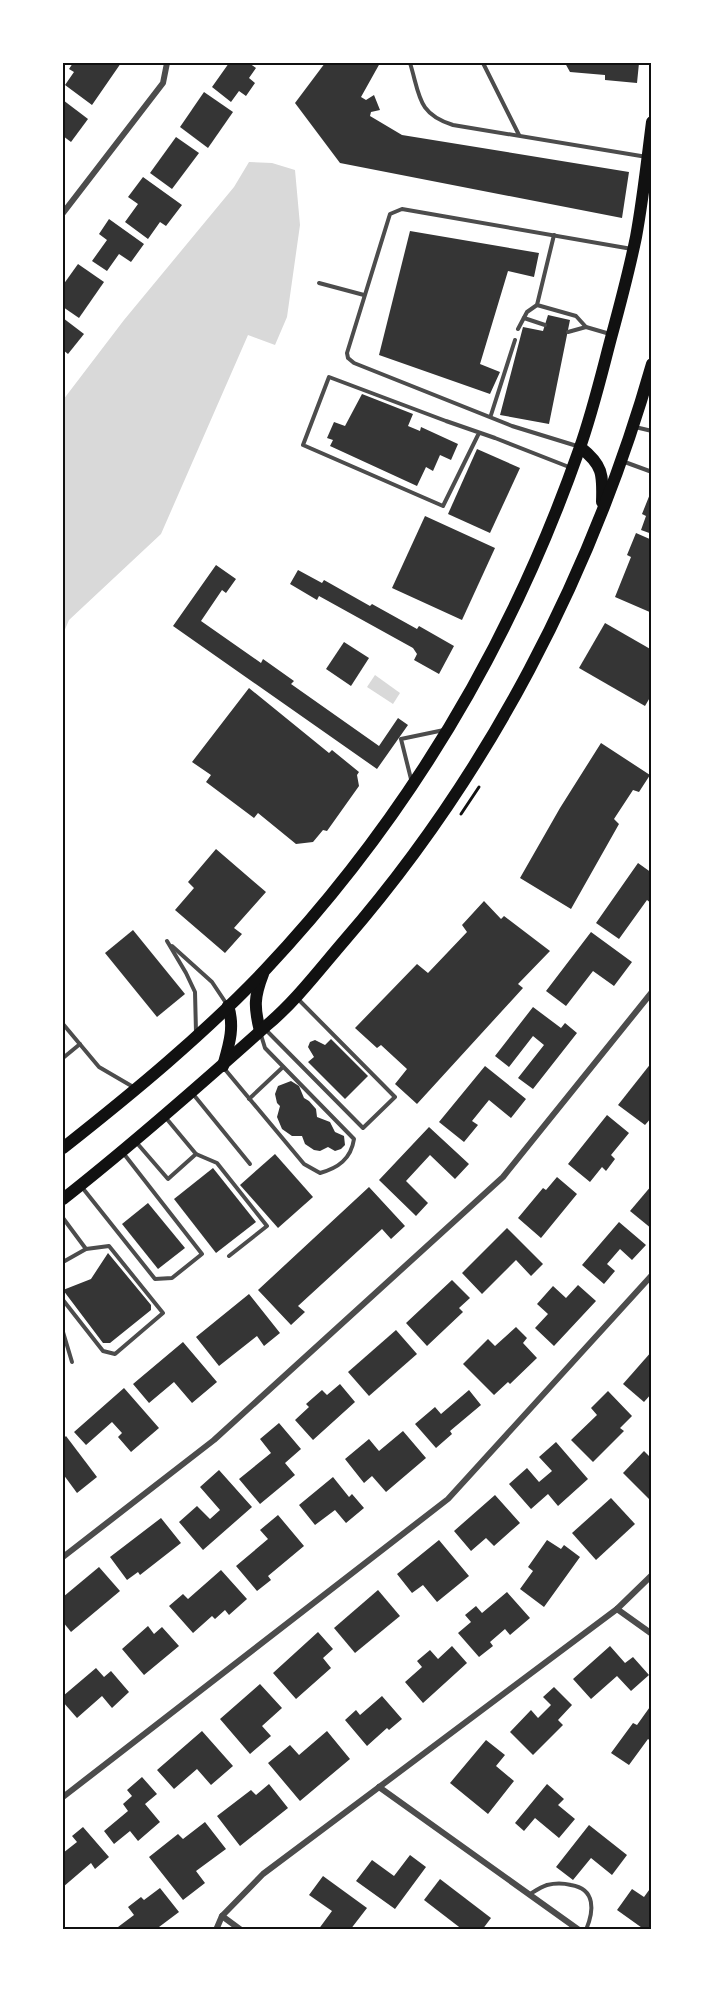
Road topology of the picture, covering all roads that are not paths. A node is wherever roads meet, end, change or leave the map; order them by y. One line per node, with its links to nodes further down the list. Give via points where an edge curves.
1 (167, 63): 7 (street, via 163,83)
2 (410, 63): 5 (lane, via 424,108 431,116 453,125)
3 (483, 63): 5 (lane)
4 (652, 122): 6 (main road)
5 (519, 136): 6 (lane)
6 (648, 158): 9 (main road)
7 (64, 210)
8 (554, 235): 9 (lane); 11 (lane, via 402,208 395,210 390,214); 12 (lane)
9 (633, 249): 18 (main road)
10 (319, 283): 11 (lane)
11 (364, 295): 22 (lane, via 348,358)
12 (537, 304): 13 (lane); 15 (lane, via 576,316)
13 (524, 318): 14 (lane); 16 (lane)
14 (545, 325)
15 (586, 327): 17 (lane); 18 (lane)
16 (518, 329)
17 (568, 332)
18 (612, 334): 26 (main road)
19 (515, 340): 22 (lane)
20 (652, 364): 21 (main road)
21 (648, 395): 23 (main road)
22 (491, 416): 26 (lane)
23 (633, 426): 24 (lane); 27 (main road)
24 (652, 431)
25 (479, 433): 25 (lane, via 329,376 303,445 443,506); 28 (lane)
26 (580, 447): 28 (main road); 30 (main road, via 594,458 603,475)
27 (622, 461): 29 (lane); 30 (main road)
28 (572, 469): 31 (main road, via 510,617)
29 (652, 472)
30 (602, 512): 35 (main road, via 535,660 452,800 369,911)
31 (450, 729): 32 (main road); 32 (lane, via 401,739)
32 (412, 786): 33 (main road, via 343,880)
33 (264, 970): 36 (main road); 38 (main road, via 255,993 254,1010)
34 (652, 992): 63 (street, via 503,1177 214,1440)
35 (295, 997): 38 (main road); 38 (lane, via 395,1097 363,1128)
36 (228, 1006): 39 (main road); 39 (lane, via 212,982 167,941 195,992); 42 (main road, via 231,1037)
37 (63, 1024): 40 (lane)
38 (262, 1030): 42 (main road); 43 (lane, via 265,1048)
39 (196, 1037): 44 (main road)
40 (80, 1044): 41 (lane); 44 (lane, via 99,1066)
41 (63, 1058)
42 (222, 1067): 45 (main road); 46 (lane)
43 (283, 1067): 46 (lane); 46 (lane, via 354,1139 352,1152 337,1168 320,1173 303,1164)
44 (136, 1089): 49 (main road)
45 (192, 1093): 47 (main road); 52 (lane)
46 (249, 1099)
47 (165, 1116): 48 (main road); 51 (lane)
48 (135, 1141): 50 (main road); 51 (lane, via 168,1179)
49 (63, 1148)
50 (122, 1152): 53 (main road); 53 (lane, via 202,1254 172,1278 155,1279)
51 (196, 1154): 57 (lane, via 217,1163 267,1226)
52 (249, 1164)
53 (80, 1186): 54 (main road)
54 (63, 1199)
55 (63, 1218): 56 (lane)
56 (86, 1249): 58 (lane); 60 (lane, via 109,1246 162,1313 115,1354 103,1351)
57 (229, 1256)
58 (63, 1262)
59 (652, 1275): 68 (street, via 448,1499)
60 (63, 1300)
61 (63, 1332): 62 (lane)
62 (72, 1362)
63 (63, 1557)
64 (652, 1575): 65 (street)
65 (617, 1609): 66 (street); 67 (street)
66 (652, 1634)
67 (379, 1786): 69 (street); 70 (street, via 263,1874)
68 (63, 1797)
69 (529, 1894): 73 (street); 74 (lane, via 548,1885 578,1886 587,1892 593,1904)
70 (222, 1916): 71 (street); 72 (street)
71 (216, 1930)
72 (241, 1930)
73 (579, 1930)
74 (586, 1930)

